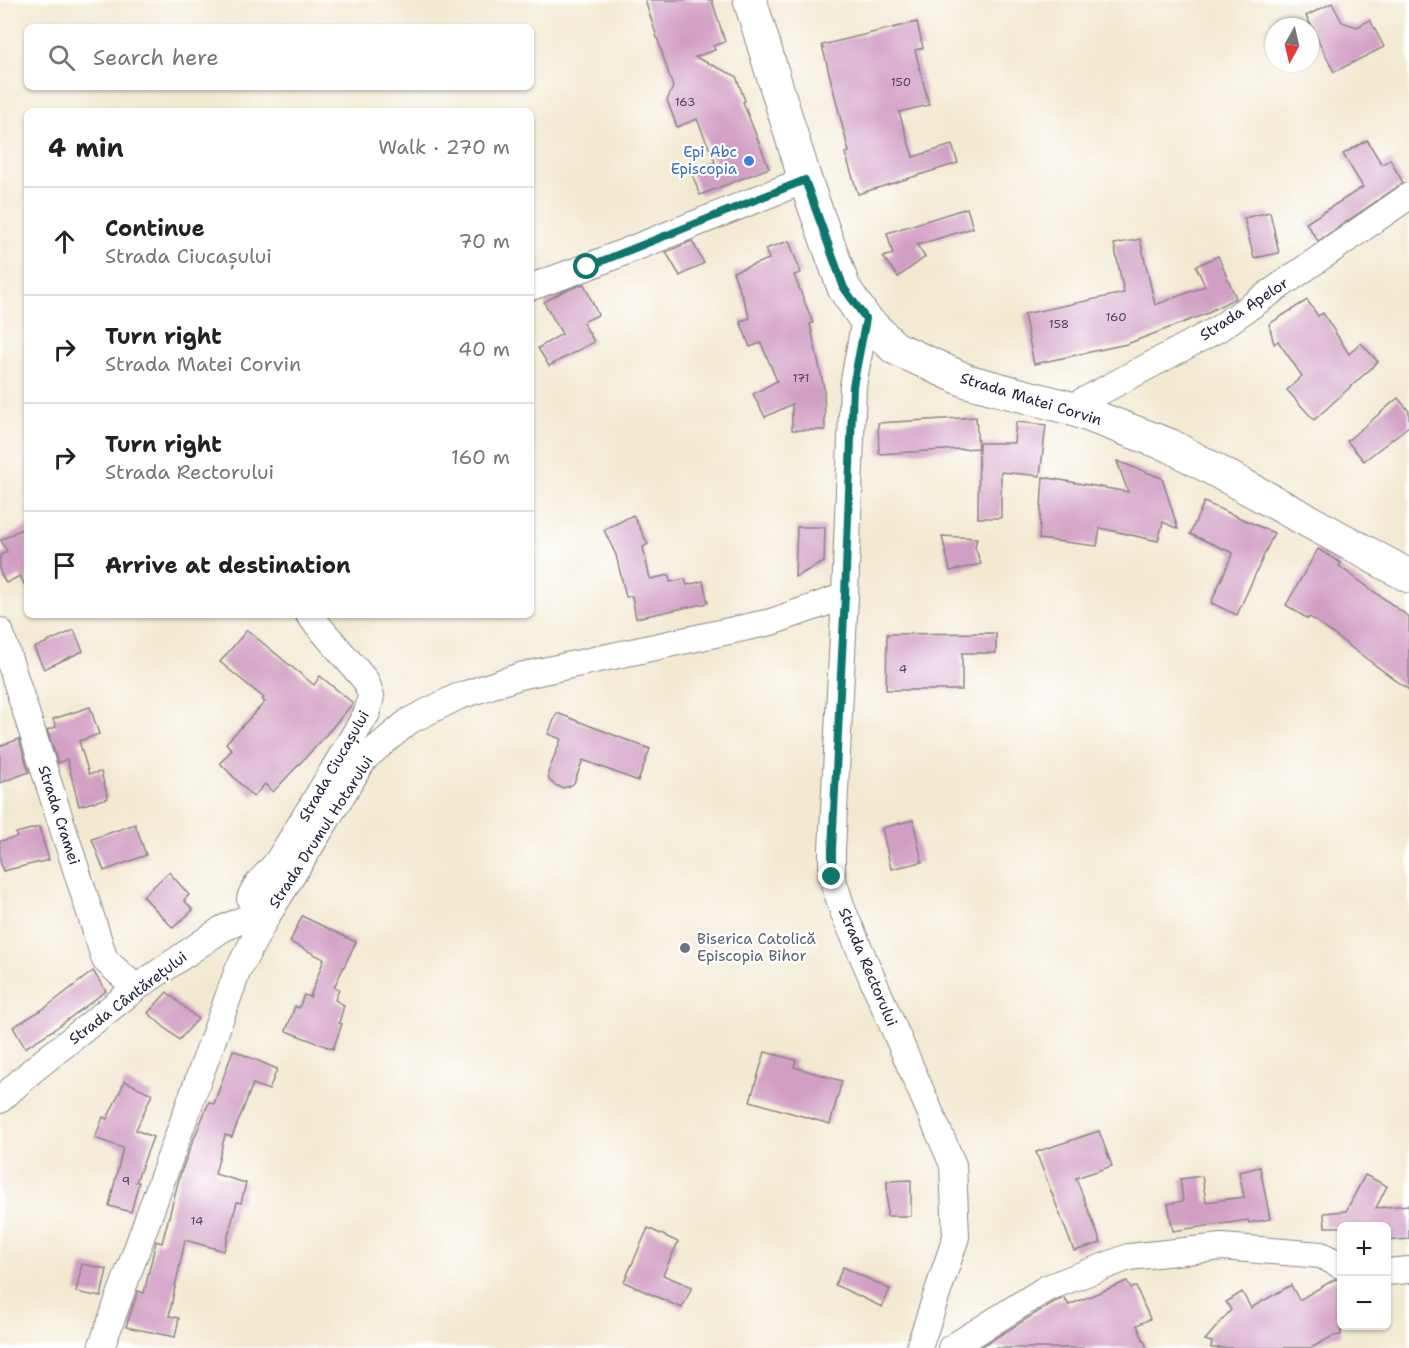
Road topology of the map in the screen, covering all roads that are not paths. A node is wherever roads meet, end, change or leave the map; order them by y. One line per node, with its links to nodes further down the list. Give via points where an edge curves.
1 (750, 0): 2 (main road, Strada Matei Corvin)
2 (805, 180): 4 (street); 5 (main road, Strada Matei Corvin, via 844,288)
3 (1409, 196): 6 (street, Strada Apelor, via 1218,329)
4 (534, 285)
5 (866, 319): 6 (main road, Strada Matei Corvin, via 895,348 966,381); 8 (street, Strada Rectorului, via 853,386)
6 (1070, 408): 7 (main road, Strada Matei Corvin, via 1171,446)
7 (1409, 576)
8 (845, 596): 11 (street, Strada Drumul Hotarului, via 771,622 520,676 457,697 409,721 365,758); 18 (street, Strada Rectorului, via 832,877 843,911 953,1165 956,1237)
9 (312, 618): 11 (street, Strada Ciucașului, via 366,681 371,696 367,713 286,848 271,872 253,889 250,899 255,909)
10 (0, 631): 12 (street, Strada Cramei, via 105,960)
11 (267, 916): 12 (street, Strada Cântărețului, via 244,919 222,929); 17 (street, Strada Drumul Hotarului, via 238,970)
12 (136, 988): 13 (street, Strada Cântărețului)
13 (0, 1100)
14 (1337, 1264): 19 (street, via 1321,1255 1222,1247 1129,1257 1047,1288)
15 (1409, 1269): 16 (street)
16 (1391, 1271)
17 (101, 1348)
18 (920, 1348)
19 (951, 1348)

